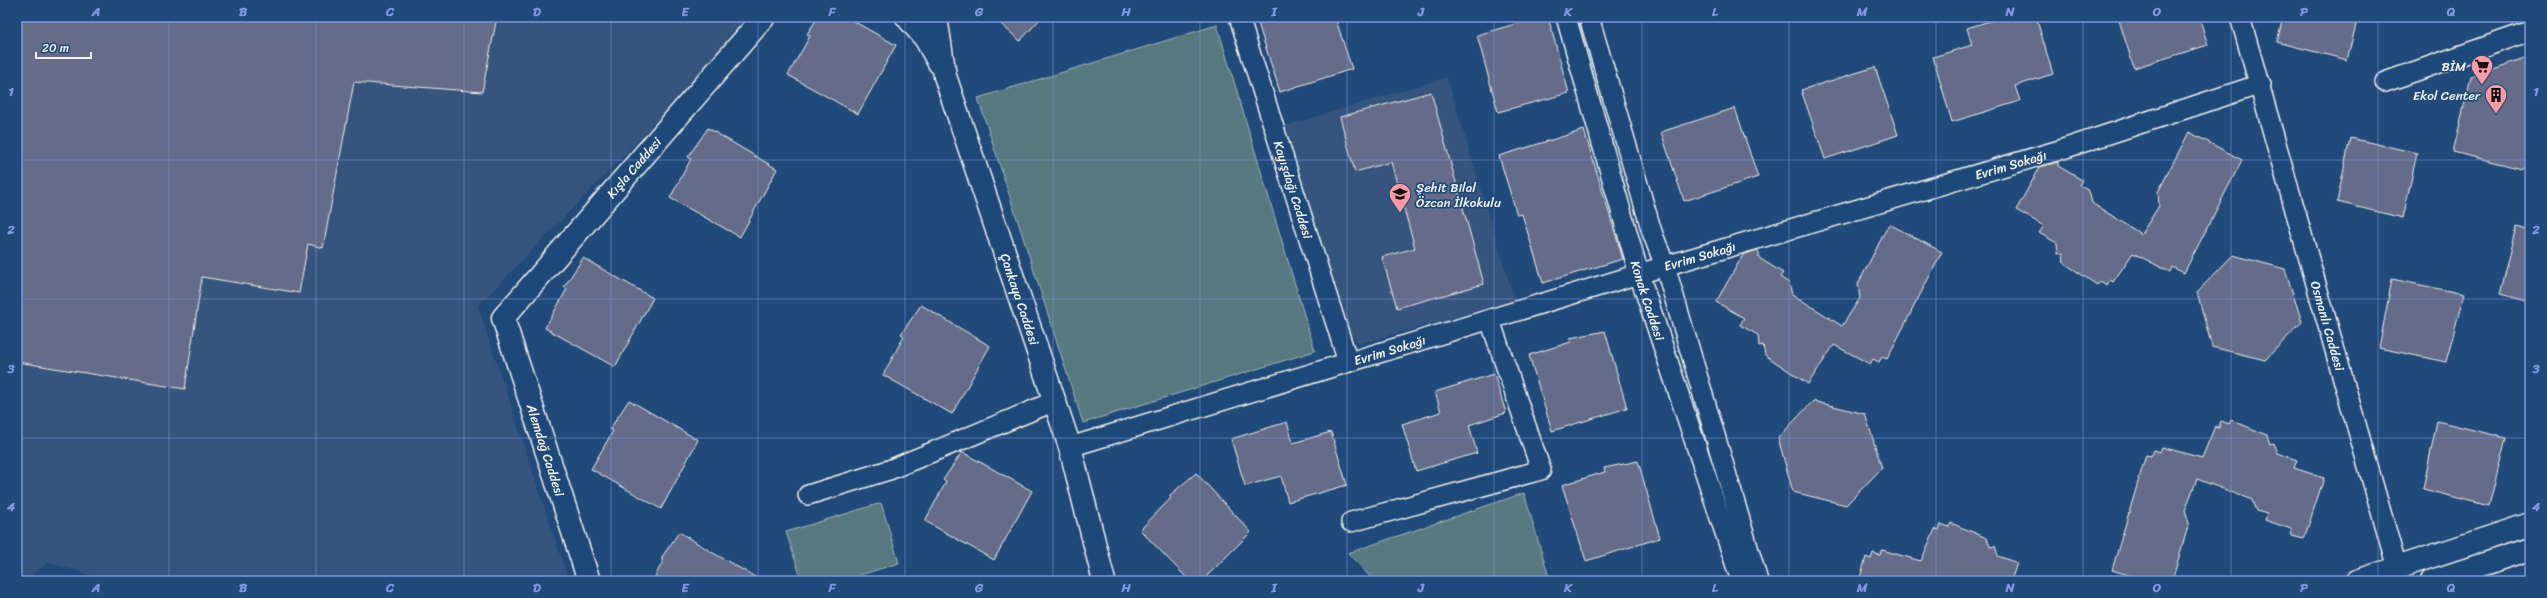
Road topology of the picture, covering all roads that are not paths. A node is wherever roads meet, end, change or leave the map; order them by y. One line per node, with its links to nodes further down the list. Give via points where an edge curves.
1 (764, 17): 14 (main road, Kışla Caddesi)
2 (907, 17): 9 (main road, via 925,38)
3 (936, 17): 9 (main road, Çankaya Caddesi)
4 (1239, 17): 16 (street, Kayışdağı Caddesi)
5 (1566, 17): 13 (street, Konak Caddesi)
6 (1589, 17): 12 (street, Konak Caddesi, via 1652,232)
7 (2240, 17): 11 (street)
8 (2530, 31): 10 (street)
9 (945, 76): 17 (main road, Çankaya Caddesi)
10 (2385, 82)
11 (2261, 84): 12 (street, Evrim Sokağı, via 2063,149); 23 (street, Osmanlı Caddesi)
12 (1665, 266): 13 (street, Evrim Sokağı); 27 (street, Konak Caddesi)
13 (1639, 274): 15 (street, Evrim Sokağı); 26 (street, Konak Caddesi)
14 (503, 318): 24 (main road, Alemdağ Caddesi)
15 (1490, 320): 16 (street, Evrim Sokağı); 20 (street, via 1541,470)
16 (1348, 362): 18 (street, Evrim Sokağı)
17 (1055, 401): 18 (main road, Çankaya Caddesi); 19 (street, via 884,472)
18 (1070, 447): 25 (main road, Çankaya Caddesi)
19 (808, 495)
20 (1351, 522)
21 (2530, 524): 23 (main road)
22 (2530, 549): 29 (main road)
23 (2397, 568): 28 (main road)
24 (588, 581)
25 (1104, 581)
26 (1741, 581)
27 (1758, 581)
28 (2357, 581)
29 (2432, 581)

